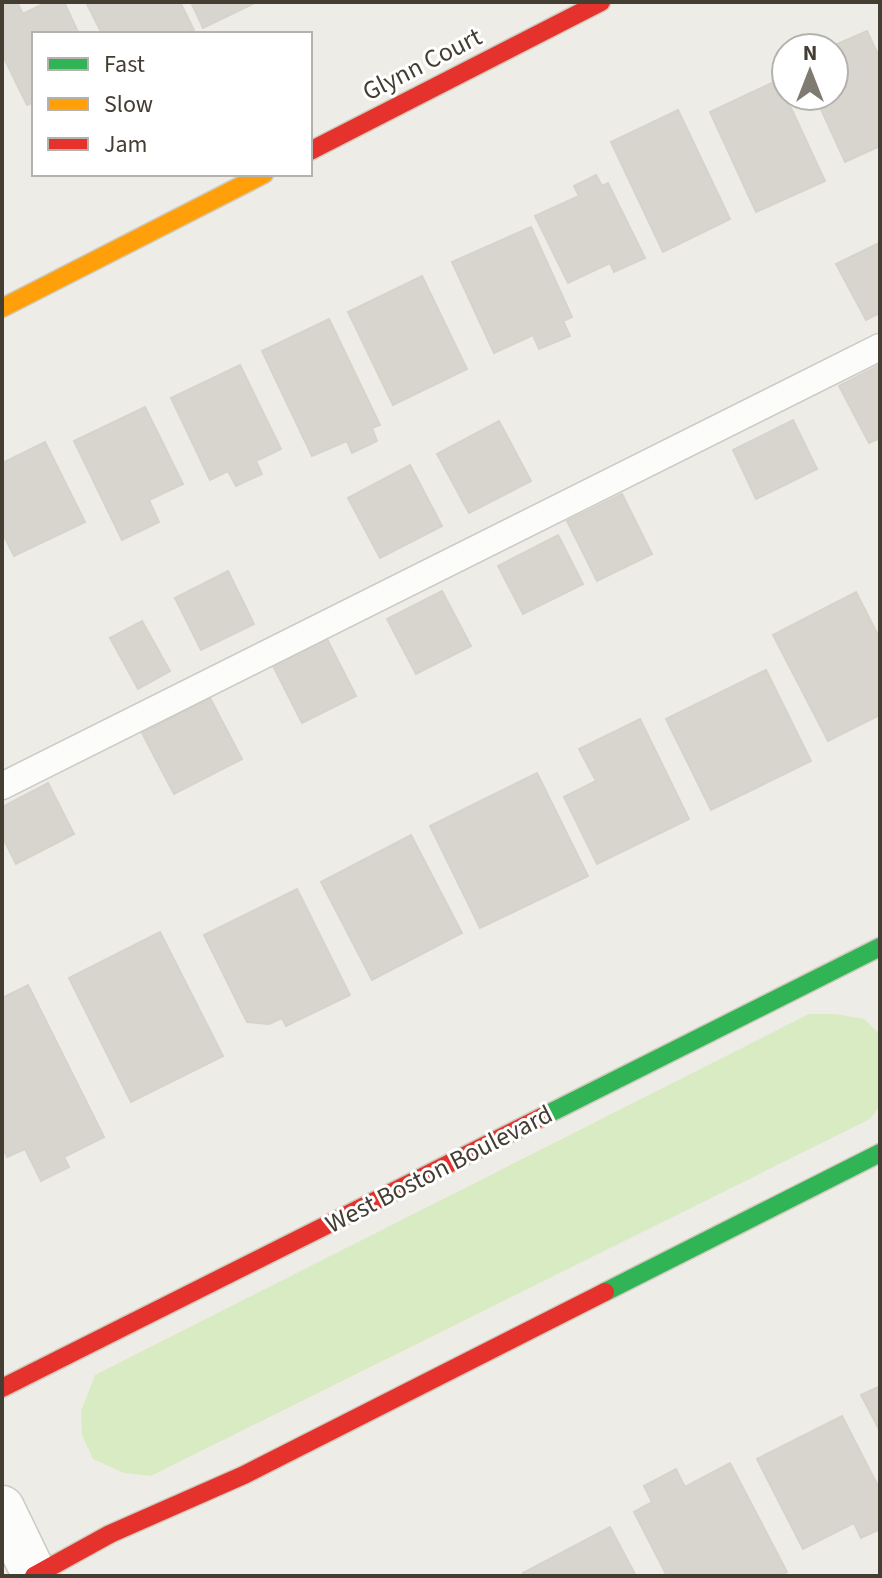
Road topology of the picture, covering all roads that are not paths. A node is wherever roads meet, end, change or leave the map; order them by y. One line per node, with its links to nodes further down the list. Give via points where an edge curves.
1 (601, 2): 2 (street, Glynn Court)
2 (312, 150)
3 (260, 176): 4 (street)
4 (2, 308)
5 (880, 347): 6 (lane)
6 (2, 786)
7 (878, 952): 9 (street, West Boston Boulevard)
8 (880, 1153): 11 (street)
9 (2, 1388)
10 (2, 1508): 11 (street)
11 (35, 1576)

